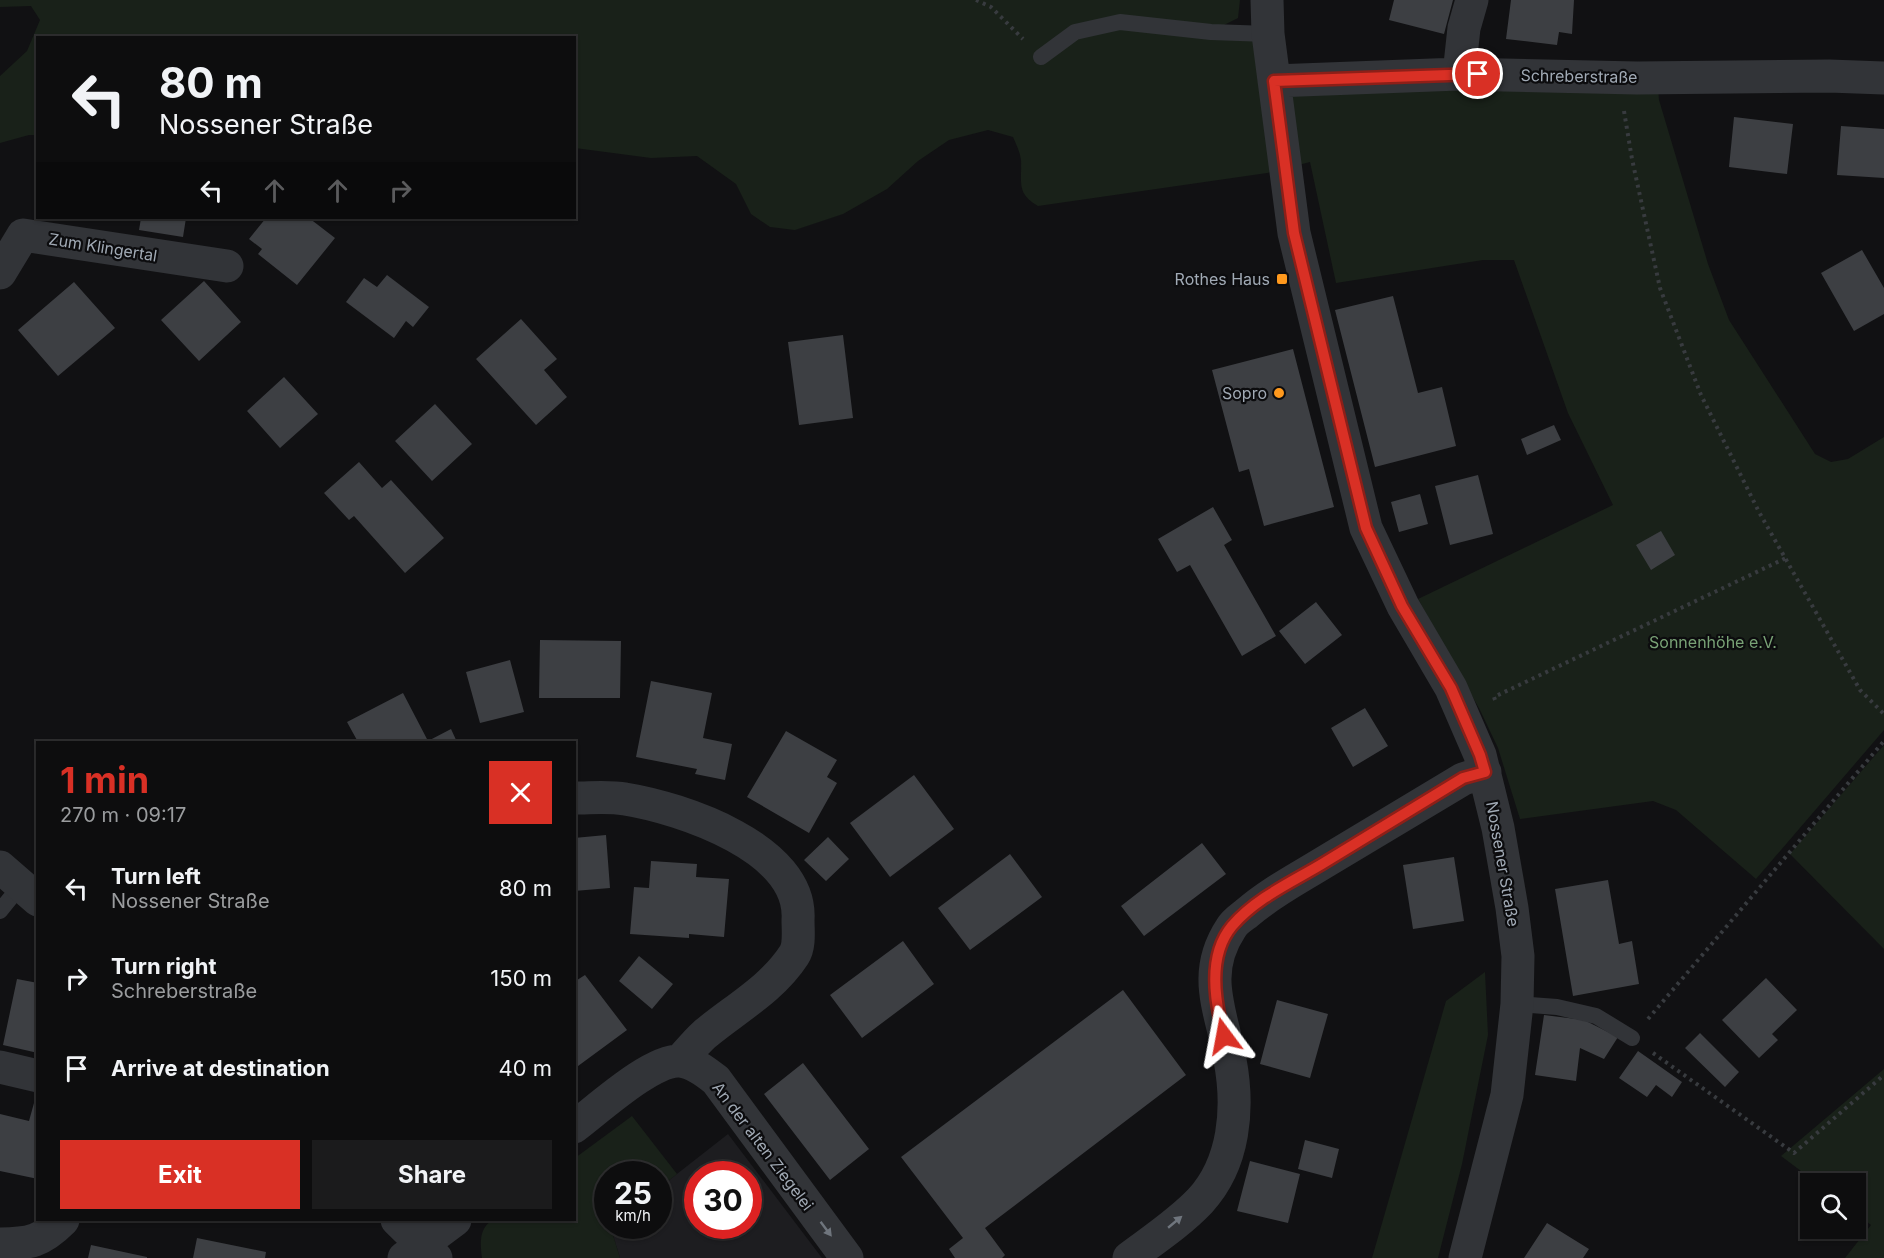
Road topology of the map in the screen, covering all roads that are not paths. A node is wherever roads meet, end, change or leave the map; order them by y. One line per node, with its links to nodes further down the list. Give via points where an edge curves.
1 (1267, 0): 3 (street, Nossener Straße)
2 (1472, 0): 5 (street, via 1464,28)
3 (1268, 34): 4 (lane, via 1120,22 1075,32); 7 (street, Nossener Straße)
4 (1041, 57)
5 (1459, 74): 6 (street, Schreberstraße); 7 (street, Schreberstraße)
6 (1884, 78)
7 (1274, 81): 10 (street, Nossener Straße, via 1294,233 1366,528 1402,606 1451,688)
8 (227, 266): 9 (street, Zum Klingertal, via 23,235)
9 (0, 273)
10 (1485, 772): 14 (street, Nossener Straße, via 1512,908 1518,956); 26 (street, one-way to 10, via 1200,1200 1220,1172 1229,1146 1234,1086 1218,1014 1215,968 1231,927 1265,898 1463,778)
11 (576, 798): 16 (street, via 623,798 705,821 762,854 792,888 799,907 795,954 765,988 704,1035)
12 (19, 884): 13 (lane)
13 (0, 911)
14 (1517, 1004): 15 (lane, via 1596,1016); 27 (street, Nossener Straße, via 1507,1095)
15 (1632, 1038)
16 (680, 1060): 19 (street, via 658,1064); 25 (street, An der alten Ziegelei, one-way to 25, via 716,1080)
17 (0, 1067): 18 (street)
18 (36, 1076)
19 (576, 1126)
20 (62, 1221): 23 (street, via 44,1238 23,1244)
21 (398, 1221): 24 (street)
22 (454, 1221): 24 (street)
23 (0, 1244)
24 (421, 1253)
25 (848, 1258)
26 (1129, 1258)
27 (1465, 1258)

